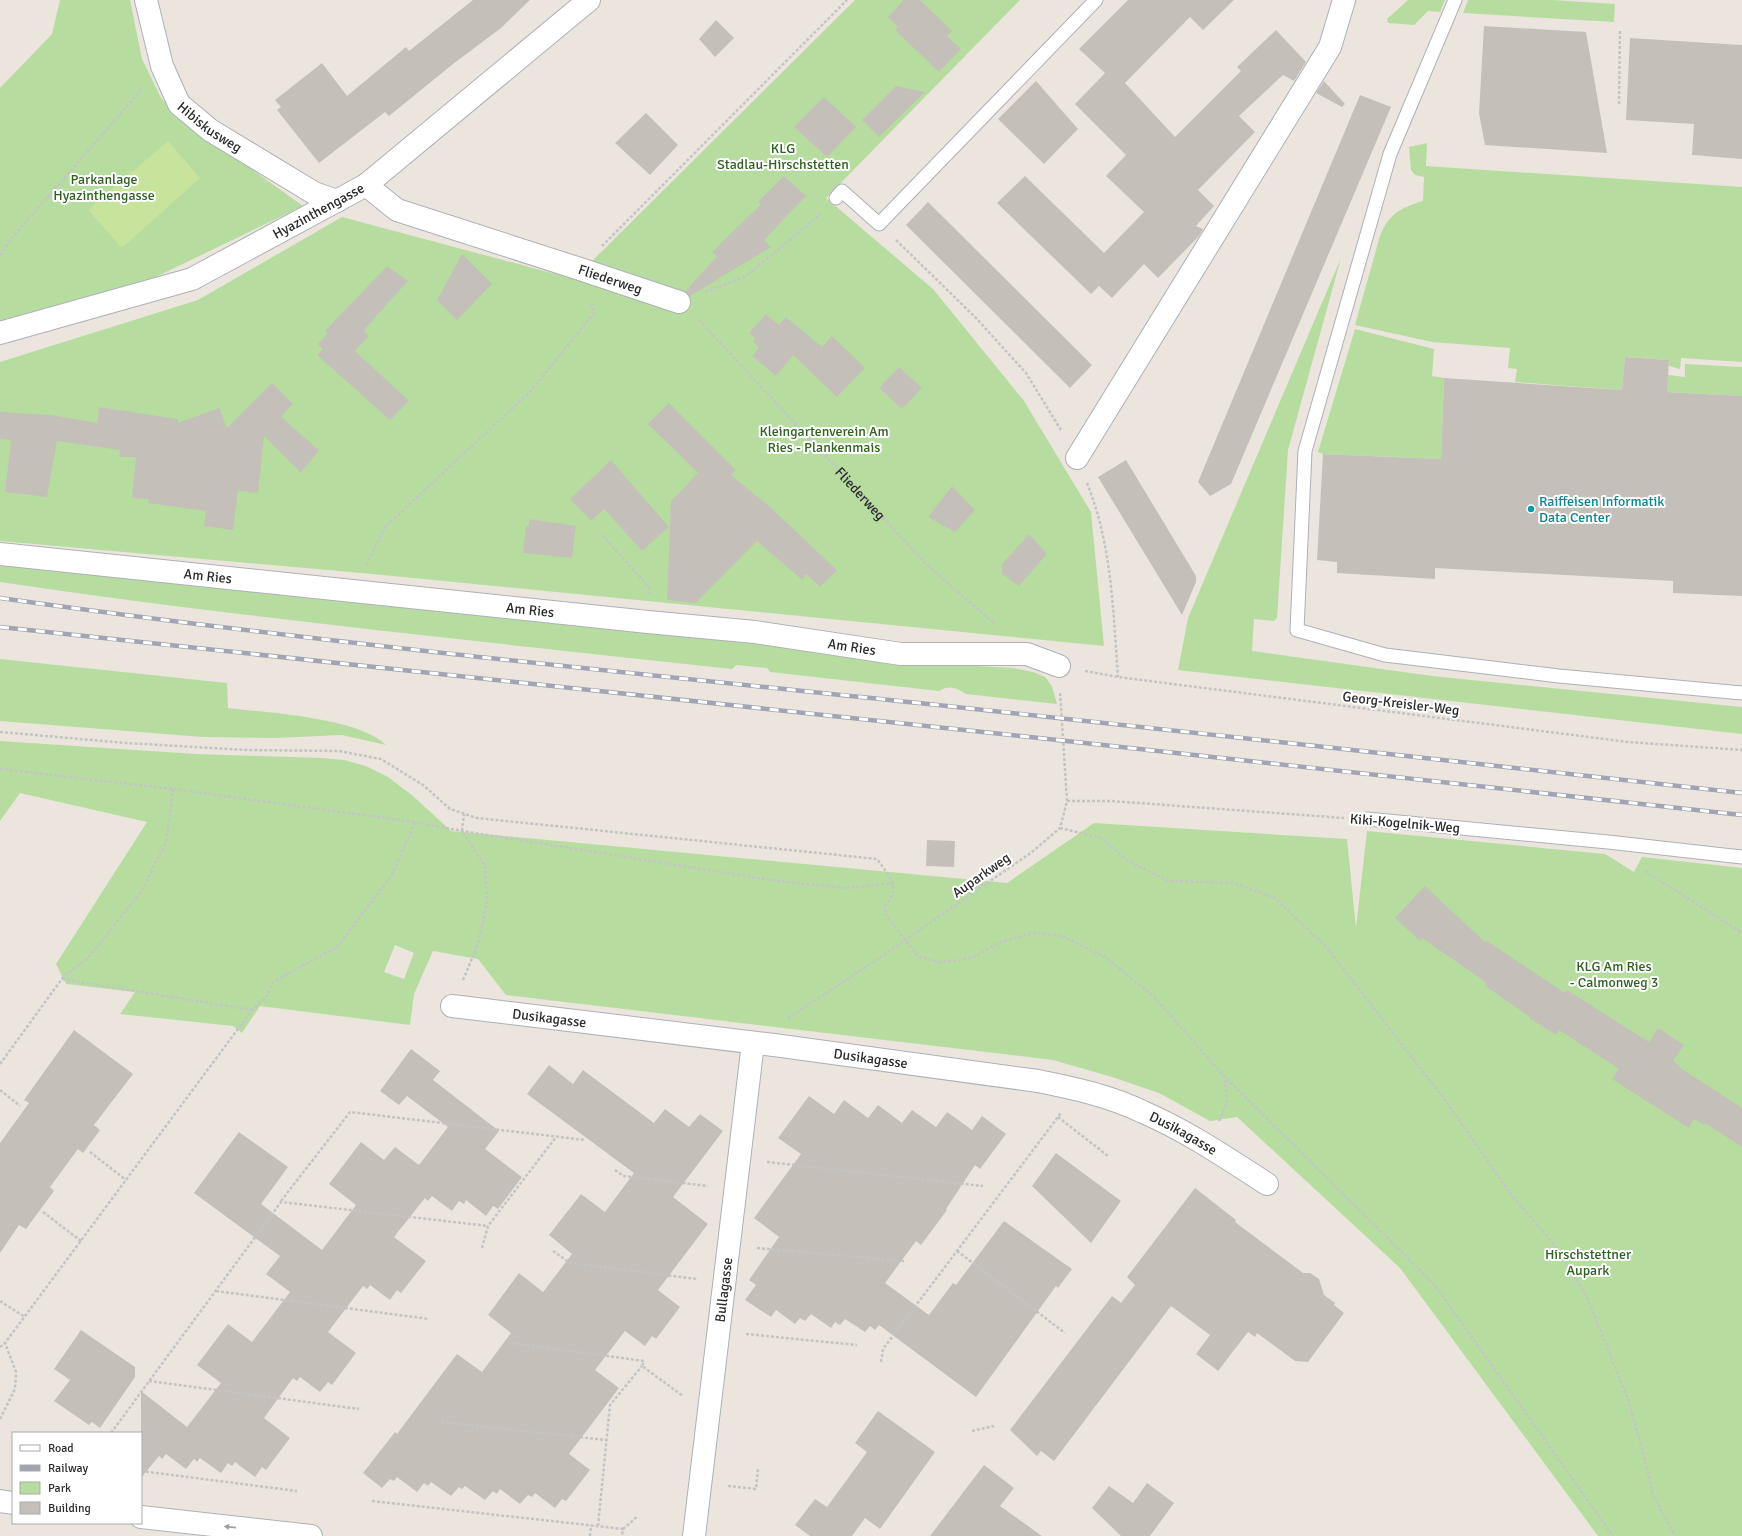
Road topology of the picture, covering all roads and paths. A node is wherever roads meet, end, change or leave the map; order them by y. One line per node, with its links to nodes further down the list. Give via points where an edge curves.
1 (146, 0): 8 (street, Hibiskusweg)
2 (589, 0): 10 (street, Hyazinthengasse)
3 (847, 0): 15 (path)
4 (1096, 0): 13 (lane)
5 (1344, 0): 19 (street, via 1330,47)
6 (1455, 0): 27 (lane, via 1390,154 1304,451 1297,630 1385,655 1559,676)
7 (1620, 29): 9 (path)
8 (162, 66): 12 (street, Hibiskusweg, via 179,104 210,130 314,192); 14 (path, via 12,238)
9 (1619, 104)
10 (366, 186): 12 (street, Hyazinthengasse); 15 (street, Fliederweg, via 397,210)
11 (836, 198): 13 (lane, via 842,191); 16 (path, via 823,213 745,277)
12 (337, 201): 18 (street, Hyazinthengasse, via 192,279)
13 (879, 224): 19 (path, via 976,318 1026,373)
14 (0, 256)
15 (580, 268): 16 (street, Fliederweg); 22 (path, via 594,313 530,392 385,527)
16 (679, 302)
17 (703, 324): 24 (path, Fliederweg, via 926,564)
18 (0, 333)
19 (1077, 458): 26 (path, via 1092,494 1104,535 1109,565)
20 (602, 535): 23 (path, via 649,587)
21 (0, 554): 22 (street, Am Ries)
22 (353, 591): 23 (street, Am Ries)
23 (648, 622): 25 (street, Am Ries, via 755,632 901,654 1027,654)
24 (997, 626)
25 (1059, 666): 26 (path, Georg-Kreisler-Weg); 32 (path)
26 (1118, 677): 29 (path, Georg-Kreisler-Weg, via 1628,742)
27 (1742, 693)
28 (0, 732): 33 (path, via 239,750 339,751 381,759 424,785 450,809)
29 (1742, 750)
30 (0, 769): 31 (path)
31 (173, 789): 35 (path); 43 (path, via 166,842 141,892 87,960)
32 (1067, 801): 34 (path, Kiki-Kogelnik-Weg, via 1111,801); 36 (path)
33 (464, 814): 37 (path); 40 (path, via 477,818 877,859)
34 (1367, 819): 38 (lane, Kiki-Kogelnik-Weg)
35 (415, 822): 37 (path); 45 (path, via 392,875 337,947 273,982 267,996)
36 (1060, 828): 42 (path, Auparkweg, via 1032,852); 112 (path, via 1102,838 1126,860 1168,881 1234,883 1275,898 1328,949 1448,1104 1510,1194 1552,1242 1586,1295 1628,1399 1644,1452 1653,1495)
37 (462, 831): 40 (path, via 778,881 846,888); 44 (path, via 485,866 487,904 478,944)
38 (1742, 857)
39 (1644, 870): 41 (path)
40 (894, 883): 42 (path, via 892,898 885,906 886,916)
41 (1742, 933)
42 (905, 940): 46 (path, Auparkweg)
43 (62, 979): 45 (path); 48 (path)
44 (452, 1006): 47 (street, Dusikagasse)
45 (252, 1010): 61 (path)
46 (782, 1021)
47 (753, 1043): 56 (street, Dusikagasse, via 1038,1081 1079,1089 1142,1111); 111 (street, Bullagasse)
48 (0, 1064)
49 (1225, 1077): 56 (path, via 1227,1103)
50 (0, 1090): 51 (path)
51 (20, 1106)
52 (1062, 1112): 53 (path)
53 (1058, 1117): 58 (path); 72 (path)
54 (556, 1137): 55 (path); 65 (path, via 350,1112); 67 (path)
55 (585, 1140)
56 (1208, 1146): 62 (street, Dusikagasse)
57 (90, 1152): 61 (path)
58 (1108, 1156)
59 (761, 1162): 64 (path)
60 (615, 1170): 63 (path, via 623,1176)
61 (126, 1180): 68 (path)
62 (1267, 1184)
63 (713, 1186)
64 (983, 1186)
65 (281, 1202): 67 (path); 75 (path)
66 (43, 1212): 68 (path)
67 (488, 1226): 70 (path)
68 (81, 1242): 77 (path)
69 (752, 1247): 73 (path)
70 (482, 1248)
71 (553, 1251): 74 (path, via 570,1263)
72 (957, 1251): 79 (path); 85 (path, via 883,1349)
73 (904, 1261)
74 (702, 1280)
75 (216, 1291): 78 (path); 87 (path)
76 (0, 1301): 77 (path)
77 (25, 1317): 81 (path)
78 (428, 1319)
79 (1065, 1333)
80 (742, 1334): 83 (path)
81 (5, 1343): 84 (path); 90 (path, via 16,1372 15,1390)
82 (512, 1343): 86 (path, via 644,1361)
83 (857, 1345)
84 (0, 1347)
85 (880, 1362)
86 (642, 1366): 88 (path, via 683,1396); 95 (path, via 610,1405)
87 (149, 1381): 89 (path); 94 (path)
88 (689, 1396)
89 (360, 1409)
90 (0, 1419)
91 (441, 1422): 95 (path)
92 (994, 1426): 93 (path)
93 (972, 1431)
94 (112, 1432)
95 (606, 1440): 106 (path)
96 (758, 1469): 98 (path, via 756,1489)
97 (142, 1471): 99 (path)
98 (722, 1485)
99 (297, 1491)
100 (372, 1501): 105 (path)
101 (0, 1502): 102 (street)
102 (12, 1503)
103 (638, 1516): 107 (path)
104 (142, 1517): 108 (street, one-way to 104)
105 (591, 1525): 106 (path); 109 (path)
106 (598, 1526): 107 (path)
107 (623, 1529): 110 (path)
108 (310, 1536)
109 (590, 1536)
110 (622, 1536)
111 (694, 1536)
112 (1675, 1536)

